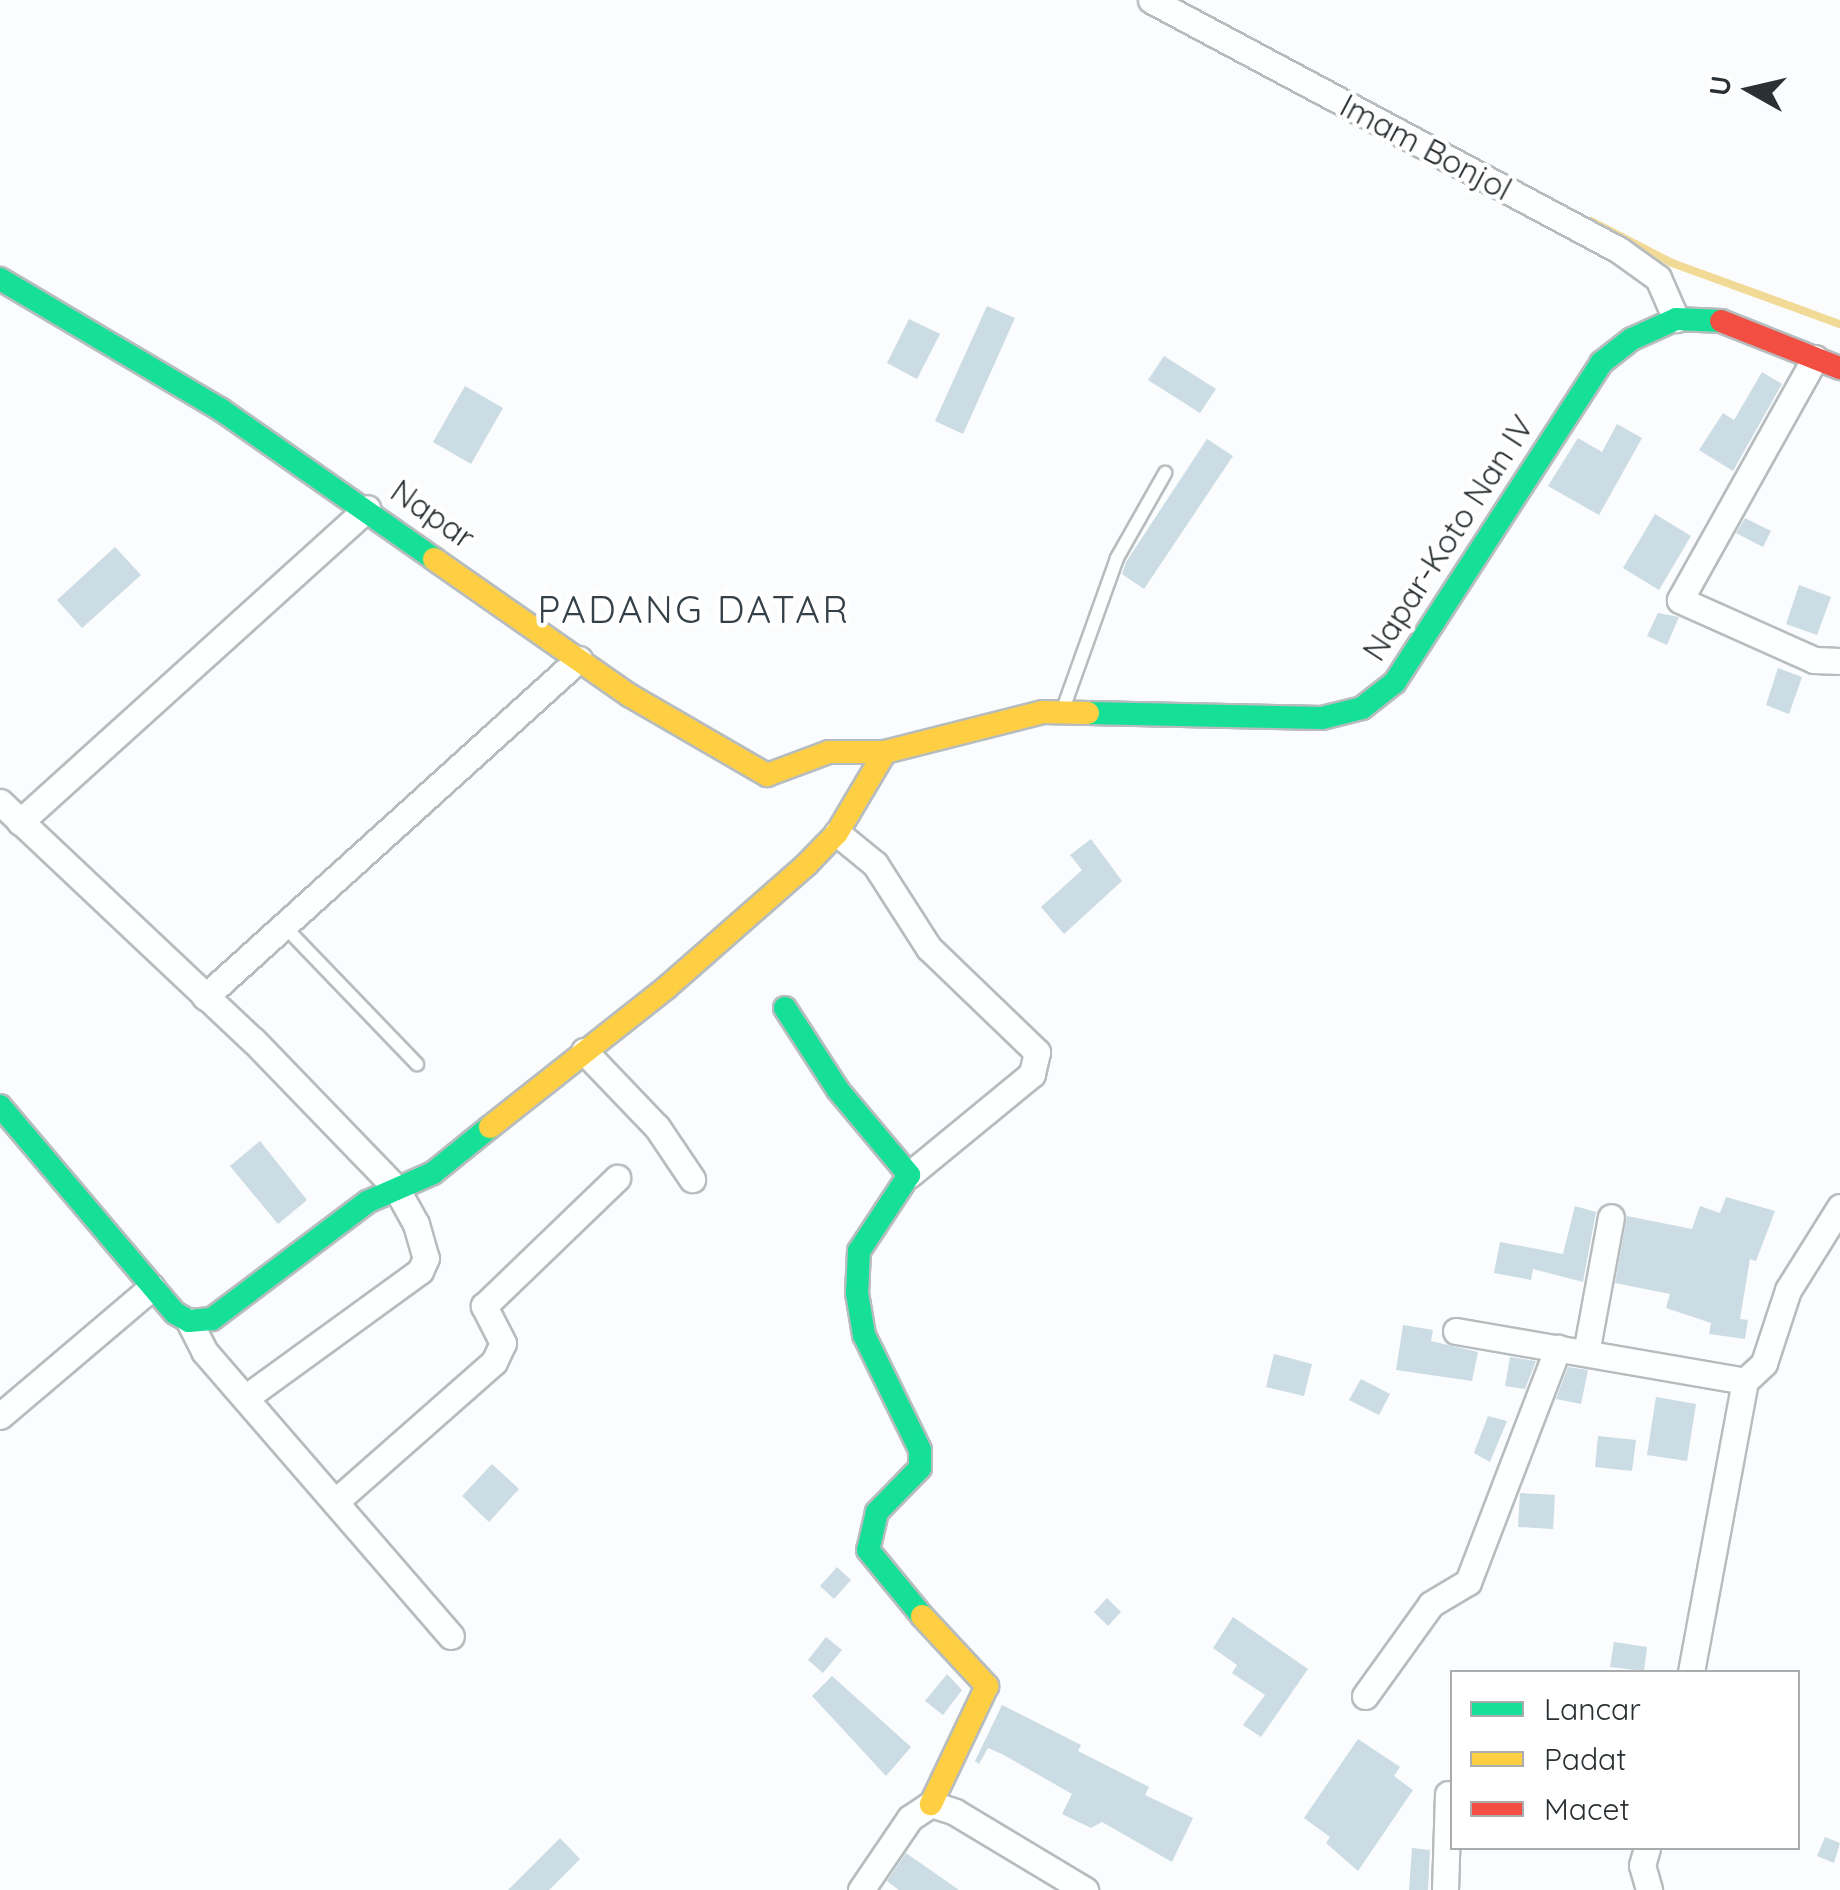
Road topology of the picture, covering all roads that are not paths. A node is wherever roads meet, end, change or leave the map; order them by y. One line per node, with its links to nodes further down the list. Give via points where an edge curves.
1 (1151, 0): 3 (street, Imam Bonjol, via 1619,250 1658,278)
2 (0, 278): 7 (street, Napar, via 220,408)
3 (1676, 319): 4 (street, Napar-Koto Nan IV, via 1711,317); 10 (street, Napar-Koto Nan IV, via 1632,339 1601,363 1396,682 1362,708 1322,718)
4 (1815, 358): 5 (street, Napar-Koto Nan IV); 9 (street, via 1680,600 1814,660)
5 (1840, 368)
6 (1165, 474): 10 (lane, via 1117,558)
7 (368, 508): 8 (street, Napar); 14 (street)
8 (579, 659): 11 (street, Napar, via 716,751 767,775); 16 (street)
9 (1840, 661)
10 (1062, 712): 12 (street, Napar-Koto Nan IV, via 1006,718)
11 (829, 752): 12 (street, Napar-Koto Nan IV)
12 (885, 752): 15 (street)
13 (0, 802): 14 (street)
14 (20, 822): 17 (street)
15 (837, 833): 19 (street, via 666,988); 22 (street, via 875,864 930,948 1037,1052 1032,1074)
16 (284, 926): 17 (street); 20 (lane)
17 (205, 997): 25 (street)
18 (784, 1008): 22 (street, via 838,1090)
19 (584, 1051): 24 (street, via 657,1127); 25 (street, via 433,1173)
20 (416, 1064)
21 (0, 1106): 28 (street)
22 (909, 1175): 41 (street, via 859,1251 856,1294 864,1334 920,1450 920,1468 876,1512 868,1550 987,1686)
23 (617, 1178): 36 (street, via 484,1306 503,1343 494,1362)
24 (692, 1179)
25 (396, 1188): 29 (street, via 366,1202 221,1315); 34 (street, via 416,1224 425,1265)
26 (1840, 1207): 33 (street, via 1788,1290 1764,1364)
27 (1611, 1217): 32 (street)
28 (152, 1288): 29 (street); 35 (street)
29 (189, 1321): 34 (street, via 204,1351)
30 (1456, 1331): 31 (street)
31 (1558, 1348): 32 (street); 39 (street, via 1468,1582 1431,1604)
32 (1586, 1353): 33 (street)
33 (1745, 1380): 38 (street)
34 (245, 1398): 36 (street)
35 (0, 1416)
36 (335, 1502): 37 (street)
37 (451, 1636)
38 (1691, 1670)
39 (1366, 1696)
40 (1448, 1794): 45 (street)
41 (931, 1804): 43 (street, via 910,1818); 44 (street)
42 (1646, 1850): 46 (street, via 1642,1865)
43 (861, 1890)
44 (1084, 1890)
45 (1445, 1890)
46 (1649, 1890)

